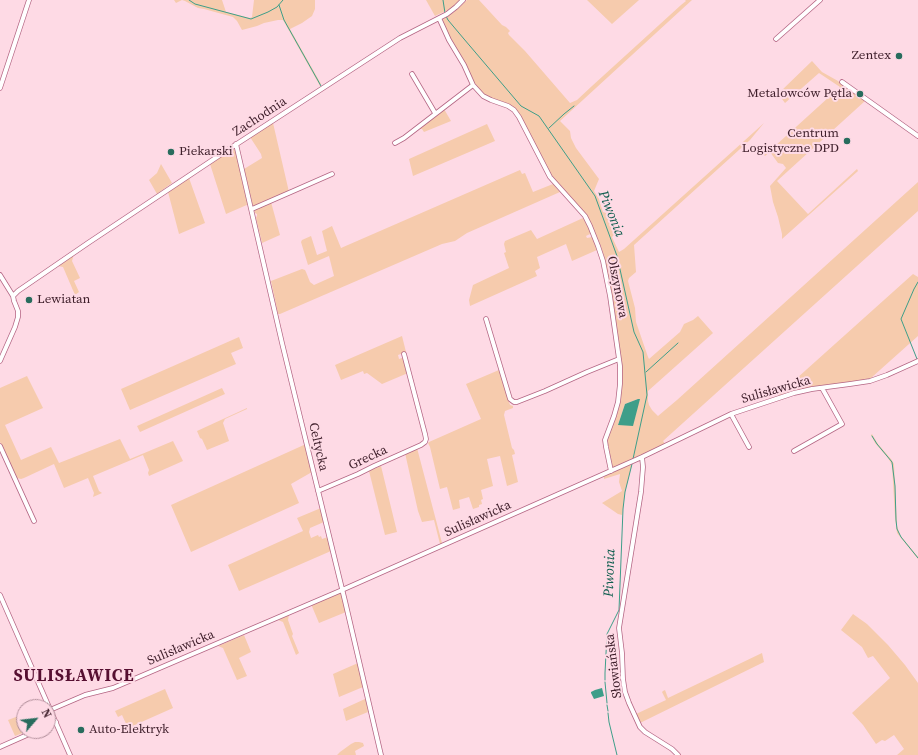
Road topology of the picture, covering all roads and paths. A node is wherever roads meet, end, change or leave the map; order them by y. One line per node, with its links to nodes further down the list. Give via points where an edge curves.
1 (29, 0): 9 (street)
2 (463, 0): 4 (street, Zachodnia)
3 (820, 0): 5 (street)
4 (439, 18): 8 (street, Olszynowa); 13 (street, Zachodnia, via 400,38)
5 (776, 39)
6 (412, 74): 10 (street)
7 (842, 82): 11 (street)
8 (473, 85): 10 (street); 20 (street, Olszynowa, via 483,96 514,110 550,177 588,222 605,269)
9 (0, 88)
10 (435, 113): 12 (street)
11 (918, 136)
12 (395, 143)
13 (236, 144): 15 (street, Celtycka); 17 (street, Zachodnia)
14 (332, 174): 15 (street)
15 (252, 208): 30 (street, Celtycka)
16 (0, 275): 17 (street)
17 (13, 296): 21 (street, via 18,320)
18 (486, 319): 20 (street, via 512,402 540,393)
19 (404, 354): 30 (street, Grecka, via 426,440 421,445)
20 (619, 359): 29 (street, Olszynowa, via 618,402 605,440)
21 (0, 361)
22 (918, 361): 23 (street, Sulisławicka, via 870,381)
23 (822, 388): 24 (street, Sulisławicka, via 787,395); 27 (street, via 842,424)
24 (731, 414): 26 (street); 28 (street, Sulisławicka)
25 (0, 446): 31 (street)
26 (750, 447)
27 (794, 451)
28 (642, 458): 29 (street, Sulisławicka); 41 (street, Słowiańska, via 639,504 619,628 623,679 625,692 640,727)
29 (611, 471): 32 (street, Sulisławicka)
30 (318, 491): 32 (street, Celtycka)
31 (34, 521)
32 (342, 590): 35 (street, Sulisławicka, via 113,688 85,695); 40 (street, Celtycka)
33 (0, 594): 34 (street)
34 (45, 699)
35 (56, 707)
36 (56, 722): 39 (street)
37 (16, 739): 38 (street)
38 (0, 745)
39 (70, 755)
40 (381, 755)
41 (678, 755)

